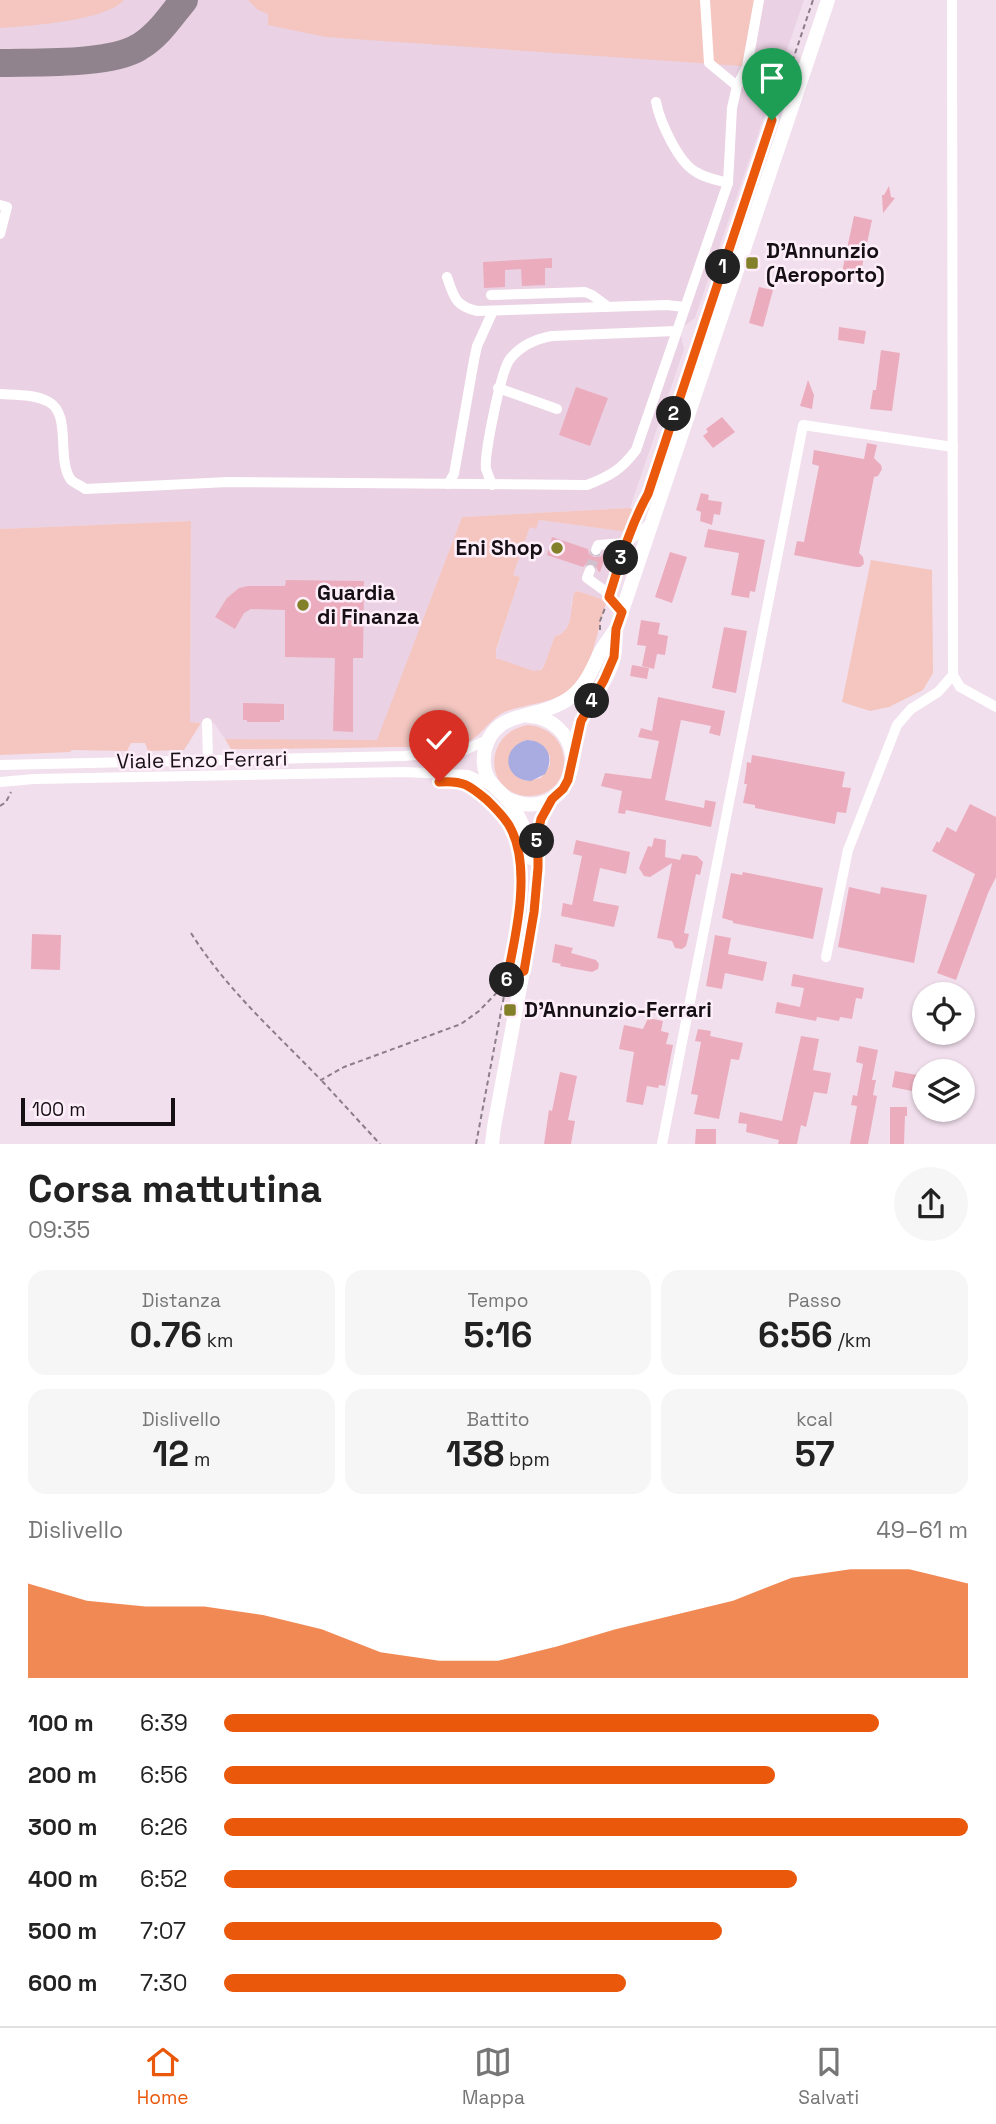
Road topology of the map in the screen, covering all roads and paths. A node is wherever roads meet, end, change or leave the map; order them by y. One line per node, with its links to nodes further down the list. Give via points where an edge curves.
1 (705, 0): 6 (street, via 709,63)
2 (759, 0): 6 (street, via 747,67)
3 (813, 0): 20 (path)
4 (828, 0): 25 (main road)
5 (952, 0): 21 (street)
6 (737, 86): 8 (street)
7 (656, 102): 8 (street, via 681,158 695,172)
8 (728, 183): 14 (street)
9 (0, 205): 10 (street, via 6,207)
10 (0, 234)
11 (447, 277): 15 (street, via 455,300 465,308)
12 (491, 295): 13 (street, via 585,292)
13 (607, 306): 14 (street); 15 (street)
14 (684, 307): 16 (street)
15 (493, 311): 22 (street, via 477,346 454,474)
16 (676, 331): 17 (street, via 538,339 525,344 508,361); 23 (street, via 636,450 625,465 587,485)
17 (498, 388): 19 (street); 23 (street, via 486,467)
18 (0, 394): 22 (street, via 40,399 59,411 66,465 71,480 85,489 228,482)
19 (558, 409)
20 (668, 433)
21 (953, 447): 33 (street); 61 (street, via 803,425)
22 (448, 484): 23 (street)
23 (492, 485)
24 (648, 494): 26 (path)
25 (650, 524): 26 (street); 30 (main road)
26 (626, 543): 27 (street, via 598,545); 29 (path)
27 (596, 551)
28 (590, 570): 29 (street, via 587,578)
29 (609, 597): 30 (street); 32 (path)
30 (622, 612): 31 (main road)
31 (616, 629): 35 (main road, via 580,688 558,705); 39 (main road, via 614,657 581,721)
32 (600, 630)
33 (953, 675): 34 (street, via 960,687); 53 (street, via 897,725 848,850)
34 (996, 708)
35 (526, 716): 37 (main road, via 508,720); 39 (main road, via 555,724 568,740)
36 (208, 723): 38 (street)
37 (488, 740): 38 (street, Viale Enzo Ferrari, via 465,750 404,756); 44 (main road, via 484,761)
38 (208, 760): 40 (street, Viale Enzo Ferrari)
39 (572, 760): 45 (main road, via 568,780)
40 (0, 765)
41 (0, 782): 44 (street, Viale Enzo Ferrari, via 404,772 468,775)
42 (472, 787): 48 (path)
43 (18, 788): 47 (path)
44 (491, 792): 46 (main road); 46 (path)
45 (552, 799): 46 (main road, via 525,805); 51 (main road, via 538,832)
46 (503, 802): 51 (main road, via 522,824 529,844)
47 (0, 806)
48 (505, 820)
49 (519, 854): 55 (path, via 521,906)
50 (524, 860): 54 (path, via 523,920)
51 (535, 896): 60 (main road)
52 (191, 933): 56 (path, via 233,990)
53 (826, 957)
54 (512, 977): 55 (path); 59 (path)
55 (506, 983): 56 (path, via 461,1024 344,1067); 58 (path)
56 (321, 1080): 57 (path)
57 (380, 1144)
58 (476, 1144)
59 (480, 1144)
60 (490, 1144)
61 (662, 1144)

